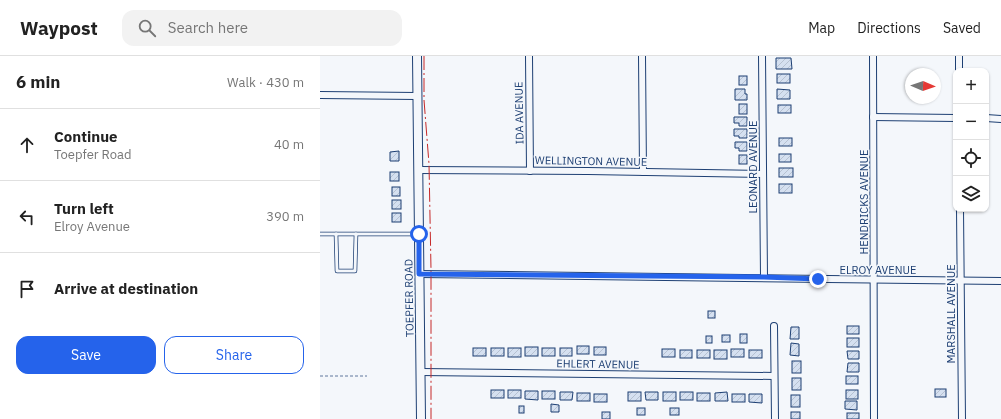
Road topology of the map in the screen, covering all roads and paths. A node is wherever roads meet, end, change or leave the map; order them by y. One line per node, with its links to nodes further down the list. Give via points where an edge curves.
1 (417, 56): 9 (street, TOEPFER ROAD)
2 (529, 56): 15 (street, IDA AVENUE)
3 (642, 56): 16 (street)
4 (762, 56): 17 (street, LEONARD AVENUE)
5 (873, 56): 10 (street, HENDRICKS AVENUE)
6 (959, 56): 7 (street)
7 (959, 68)
8 (320, 95): 9 (street)
9 (417, 96): 14 (street, TOEPFER ROAD)
10 (873, 117): 11 (street); 25 (street, HENDRICKS AVENUE)
11 (953, 118)
12 (989, 118): 13 (street)
13 (1001, 119)
14 (418, 170): 15 (street, WELLINGTON AVENUE); 22 (street, TOEPFER ROAD)
15 (530, 170): 16 (street, WELLINGTON AVENUE)
16 (643, 172): 17 (street, WELLINGTON AVENUE)
17 (763, 174): 24 (street, LEONARD AVENUE)
18 (960, 212): 26 (street, MARSHALL AVENUE)
19 (320, 234): 20 (lane)
20 (336, 234): 21 (lane); 21 (lane, via 337,271 355,271)
21 (356, 234): 22 (lane)
22 (419, 234): 23 (street, TOEPFER ROAD)
23 (419, 274): 24 (street, ELROY AVENUE); 29 (street, TOEPFER ROAD)
24 (764, 277): 25 (street, ELROY AVENUE)
25 (874, 280): 26 (street, ELROY AVENUE); 35 (street, HENDRICKS AVENUE)
26 (961, 280): 27 (street, ELROY AVENUE); 36 (street, MARSHALL AVENUE)
27 (1001, 280)
28 (774, 326): 32 (street)
29 (421, 372): 32 (street, EHLERT AVENUE); 33 (street, TOEPFER ROAD)
30 (320, 376): 31 (path)
31 (367, 376)
32 (774, 376): 34 (street)
33 (421, 419)
34 (775, 419)
35 (874, 419)
36 (962, 419)

